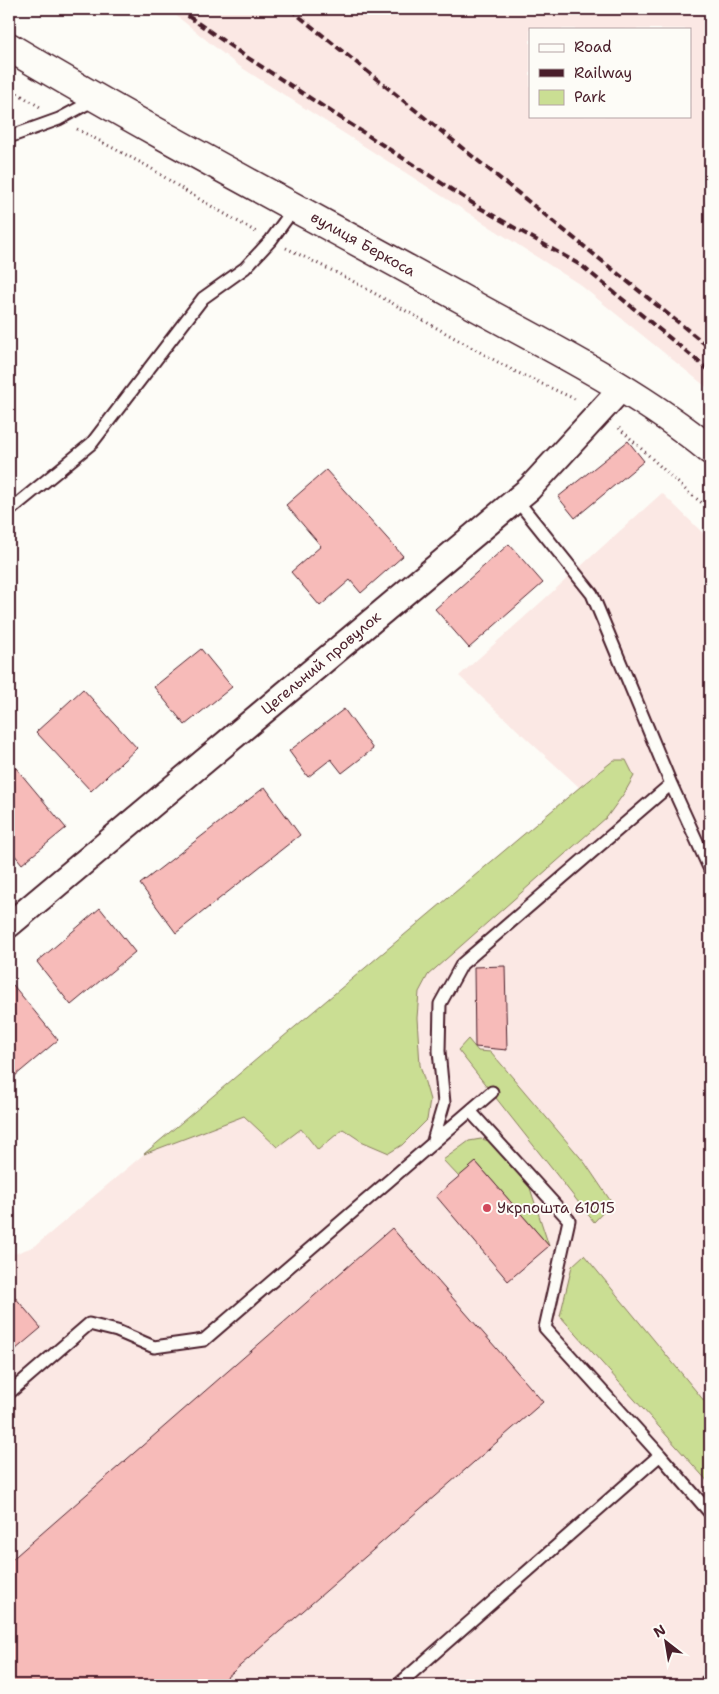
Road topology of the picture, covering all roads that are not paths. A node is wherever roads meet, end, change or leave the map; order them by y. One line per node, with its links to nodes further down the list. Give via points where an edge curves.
1 (9, 47): 2 (street, вулиця Беркоса)
2 (96, 99): 3 (lane, via 59,119); 4 (street, вулиця Беркоса)
3 (9, 137)
4 (295, 206): 5 (street, вулиця Беркоса); 8 (lane, via 271,240 245,268 203,298 92,443)
5 (622, 388): 6 (street, вулиця Беркоса); 7 (street, Цегельний провулок)
6 (710, 450)
7 (516, 499): 9 (lane, via 592,594); 11 (street, Цегельний провулок)
8 (9, 511)
9 (671, 784): 10 (lane); 14 (lane, via 462,964 440,1004 439,1051 444,1104)
10 (710, 870)
11 (9, 925)
12 (492, 1092): 13 (lane)
13 (470, 1111): 14 (lane); 16 (lane, via 569,1220 545,1328)
14 (432, 1144): 15 (lane, via 204,1340 154,1347 117,1331 89,1324)
15 (9, 1393)
16 (660, 1455): 17 (lane); 18 (lane)
17 (710, 1513)
18 (398, 1685)

